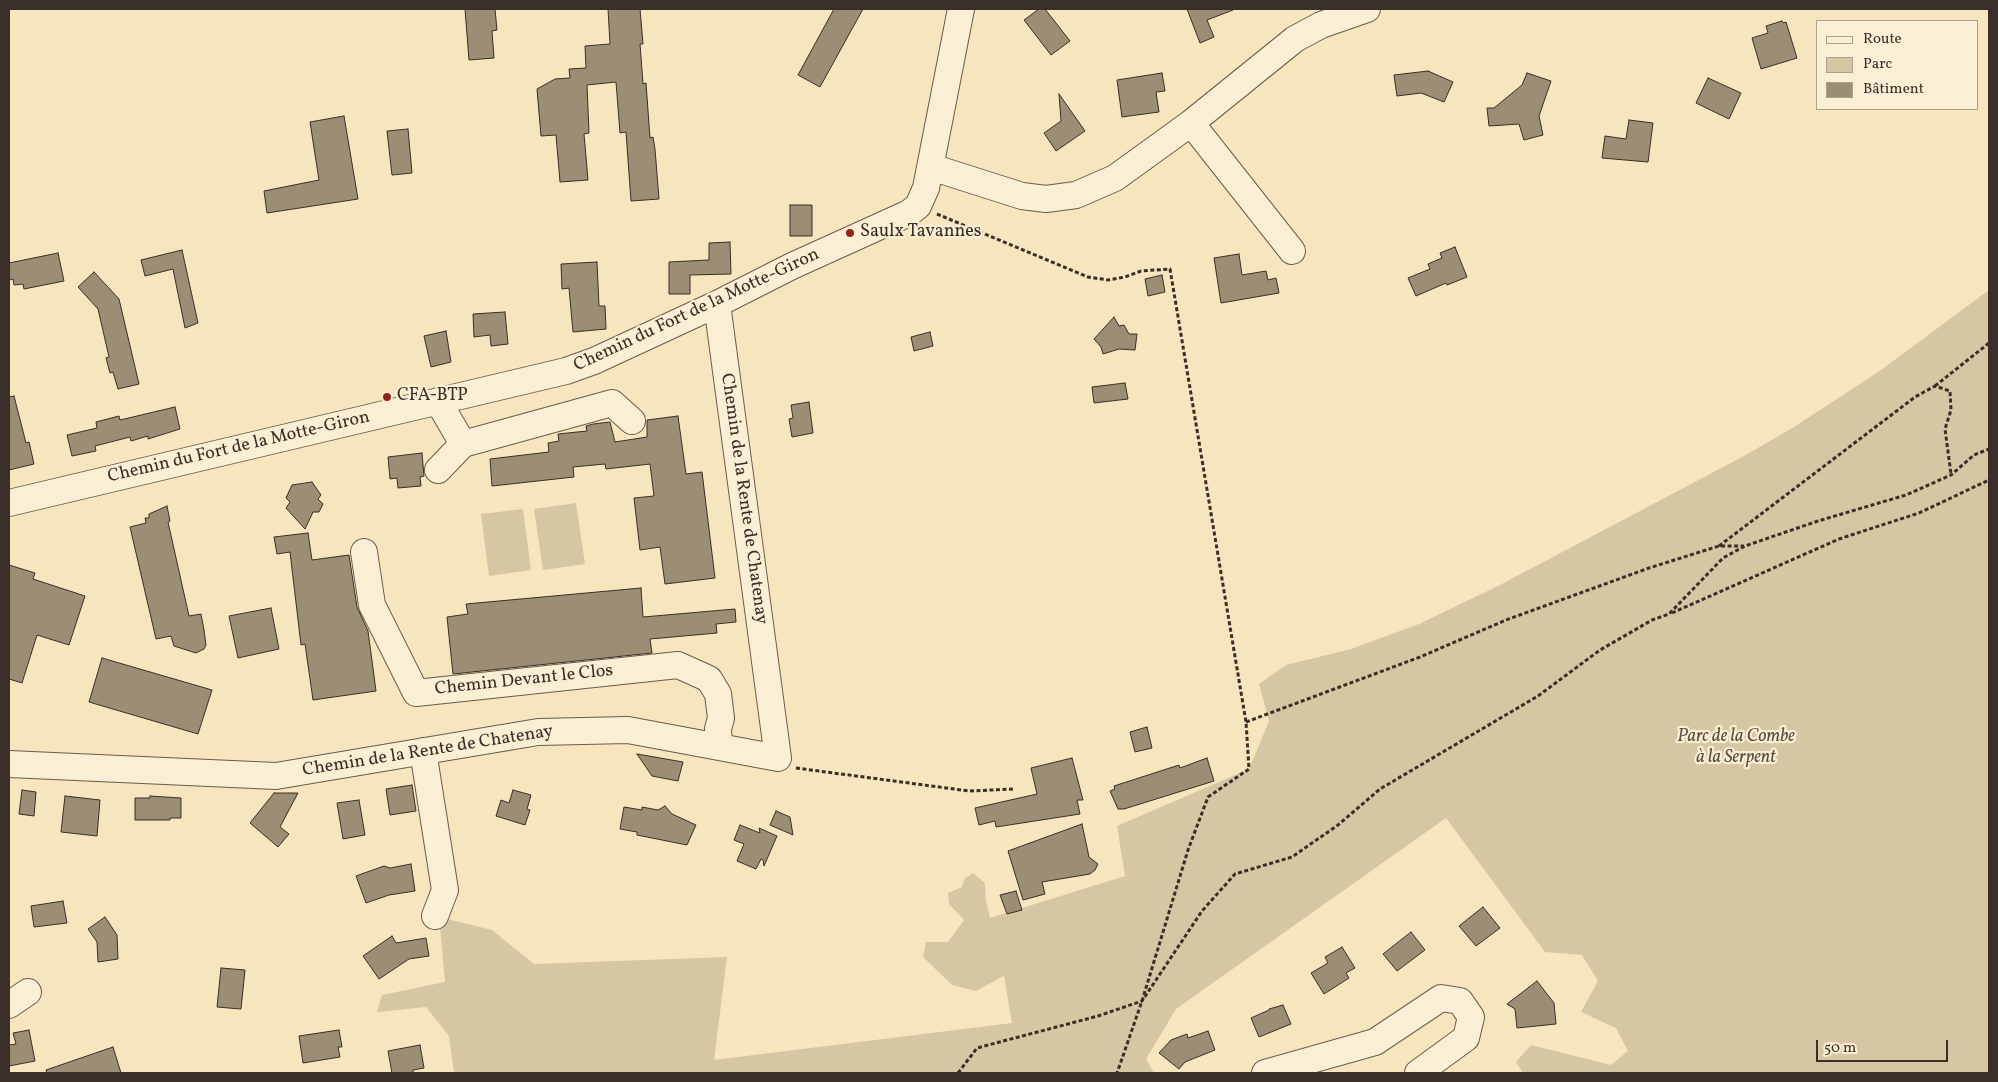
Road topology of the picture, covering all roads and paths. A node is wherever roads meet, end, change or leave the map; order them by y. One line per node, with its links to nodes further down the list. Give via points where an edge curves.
1 (961, 9): 4 (street)
2 (1367, 9): 3 (street, via 1321,25 1295,39)
3 (1191, 122): 4 (street, via 1115,178 1076,195 1046,199 1022,196); 6 (street)
4 (931, 167): 5 (street)
5 (918, 206): 7 (street, Chemin du Fort de la Motte-Giron); 22 (path, via 1088,277 1108,280 1141,271 1170,269)
6 (1292, 251)
7 (717, 304): 10 (street, Chemin du Fort de la Motte-Giron, via 566,371); 25 (street, Chemin de la Rente de Chatenay)
8 (1989, 343): 9 (path)
9 (1935, 386): 15 (path, via 1950,391 1951,410 1945,429); 18 (path, via 1915,397)
10 (438, 401): 12 (street); 17 (street, Chemin du Fort de la Motte-Giron)
11 (632, 420): 12 (street, via 612,404)
12 (463, 444): 14 (street)
13 (1989, 449): 15 (path, via 1974,455)
14 (438, 470)
15 (1951, 474): 19 (path, via 1906,495)
16 (1989, 480): 21 (path, via 1919,513 1839,540)
17 (9, 503)
18 (1719, 546): 19 (path); 22 (path, via 1506,620 1420,657)
19 (1744, 546): 21 (path, via 1722,558)
20 (364, 552): 23 (street, Chemin Devant le Clos, via 372,605 416,693 678,665 710,679 718,694 721,718)
21 (1669, 614): 29 (path, via 1652,620 1600,650 1538,696 1380,789 1338,825 1292,857 1235,874 1202,911)
22 (1246, 722): 29 (path, via 1249,769 1208,797 1188,850)
23 (719, 747): 24 (street, Chemin de la Rente de Chatenay, via 628,730 608,730 538,732); 25 (street, Chemin de la Rente de Chatenay)
24 (423, 751): 26 (street, Chemin de la Rente de Chatenay, via 276,776); 28 (street, via 445,890)
25 (778, 758): 27 (path, via 794,767 970,791)
26 (9, 764)
27 (1014, 789)
28 (435, 916)
29 (1142, 1000): 30 (path, via 1098,1016 977,1048); 31 (path)
30 (958, 1073)
31 (1117, 1073)
32 (1265, 1073): 33 (street, via 1375,1042 1441,998 1460,1001 1472,1017 1466,1038)
33 (1418, 1073)

